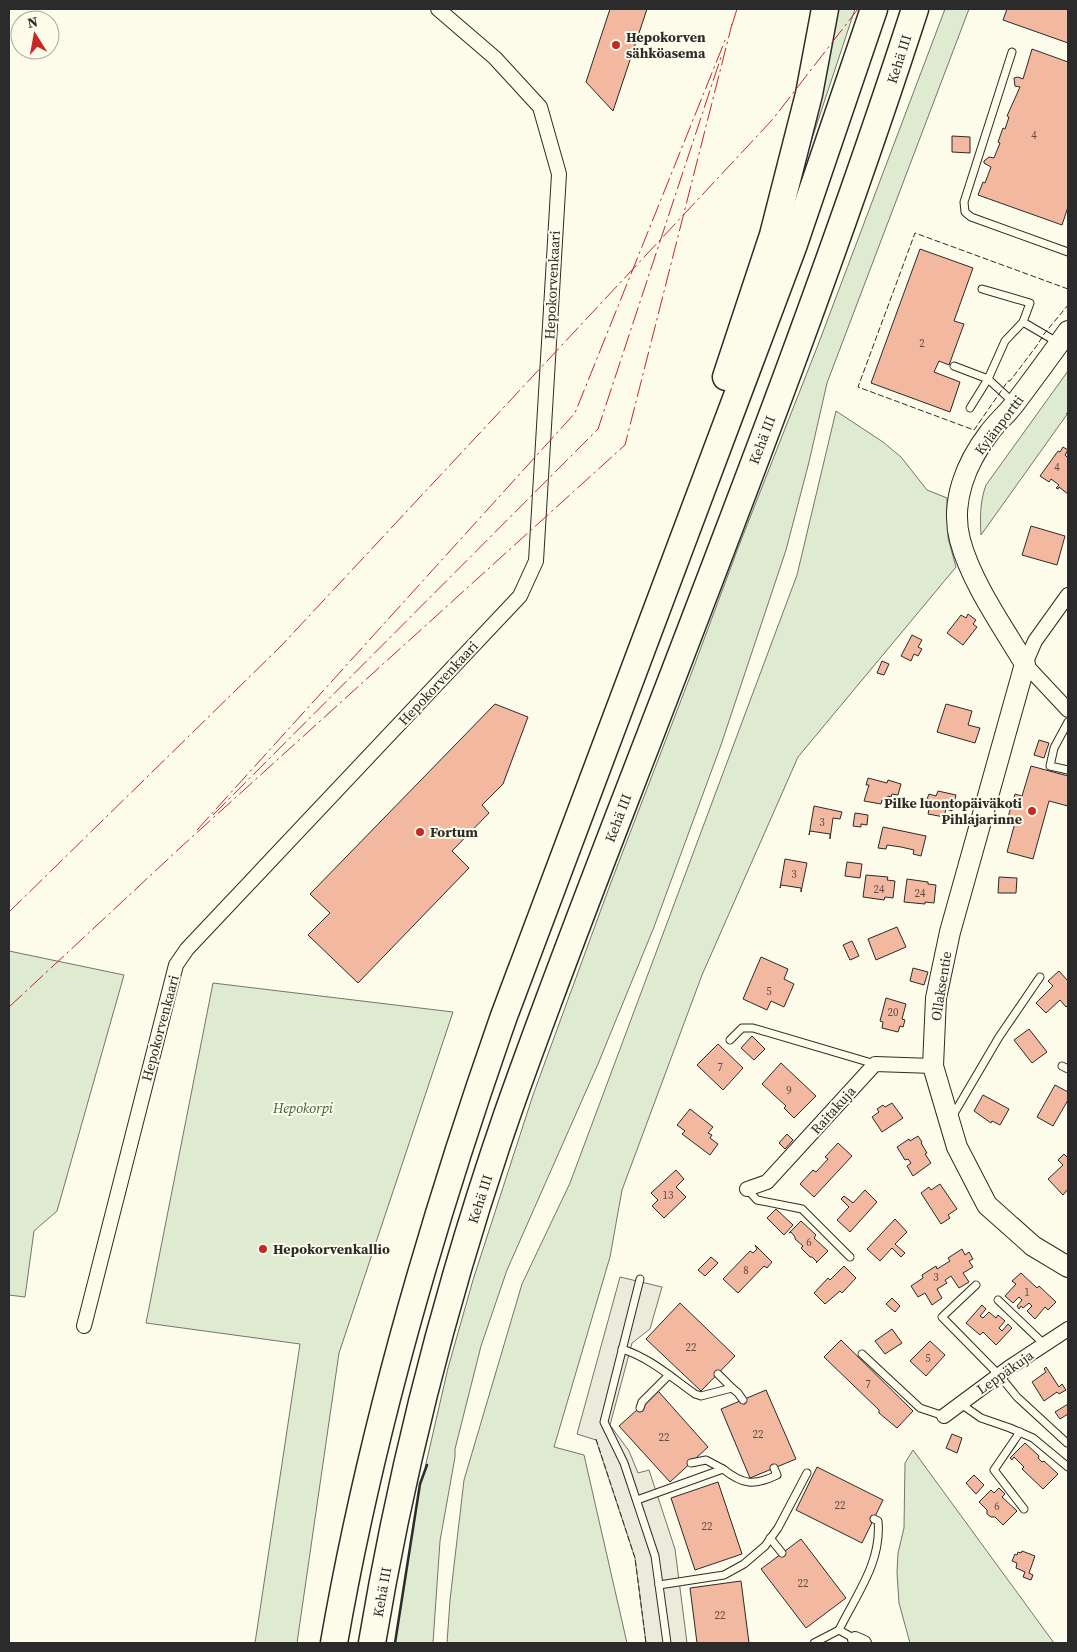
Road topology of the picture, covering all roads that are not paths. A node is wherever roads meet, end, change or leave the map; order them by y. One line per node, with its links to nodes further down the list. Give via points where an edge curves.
1 (438, 9): 33 (street, Hepokorvenkaari, via 495,58 540,107 559,174 536,561 520,596 186,949 176,965)
2 (825, 9): 16 (highway, via 809,94 775,226 704,447)
3 (874, 9): 16 (highway, via 793,247)
4 (915, 9): 7 (highway, Kehä III)
5 (932, 9): 7 (highway)
6 (1012, 52): 8 (lane, via 964,202 965,212)
7 (893, 76): 62 (highway, Kehä III, via 830,255 506,1118 458,1269 418,1420)
8 (1068, 252)
9 (982, 289): 10 (lane, via 1030,303)
10 (1022, 322): 11 (lane); 13 (lane, via 1005,341)
11 (1064, 337): 14 (street, Kylänportti)
12 (954, 366): 13 (lane)
13 (988, 379): 14 (lane); 15 (lane)
14 (1014, 404): 18 (street, Kylänportti, via 988,434 968,468 958,496 956,519 960,540 974,576)
15 (970, 408)
16 (683, 541): 61 (highway, via 465,1127 381,1422 352,1542)
17 (1068, 595): 18 (street, via 1035,641)
18 (1025, 664): 19 (street); 25 (street, Ollaksentie, via 950,932 936,998)
19 (1068, 710)
20 (1068, 722): 21 (lane, via 1054,748 1050,766)
21 (1068, 770)
22 (1040, 977): 26 (lane, via 999,1037)
23 (730, 1040): 24 (lane, via 742,1028 753,1028)
24 (875, 1064): 25 (street); 27 (street, Raitakuja, via 767,1182)
25 (933, 1066): 26 (street, Ollaksentie)
26 (950, 1121): 29 (street, Ollaksentie, via 957,1147 987,1205 1033,1246)
27 (747, 1189): 28 (lane, via 757,1200 802,1209)
28 (850, 1258)
29 (1068, 1265)
30 (640, 1279): 36 (lane)
31 (976, 1285): 40 (lane, via 942,1317)
32 (998, 1300): 35 (lane)
33 (84, 1326)
34 (1068, 1329): 35 (street, Leppäkuja)
35 (1044, 1344): 40 (street, Leppäkuja)
36 (622, 1349): 39 (lane, via 639,1354); 53 (lane, via 604,1422)
37 (862, 1354): 45 (lane, via 920,1408)
38 (718, 1374): 41 (lane)
39 (669, 1375): 41 (lane, via 701,1396); 44 (lane)
40 (999, 1375): 43 (street, Leppäkuja); 47 (lane, via 1017,1397)
41 (732, 1388): 42 (lane)
42 (743, 1400)
43 (961, 1404): 45 (street, Leppäkuja); 46 (lane, via 981,1418)
44 (640, 1408)
45 (944, 1416)
46 (1020, 1432): 49 (lane, via 1033,1438); 54 (lane, via 994,1470)
47 (1068, 1443)
48 (691, 1463): 51 (lane, via 706,1460)
49 (1068, 1467)
50 (774, 1468): 51 (lane, via 777,1475 749,1483)
51 (723, 1469): 53 (lane)
52 (807, 1473): 56 (lane)
53 (637, 1500): 58 (lane, via 655,1556)
54 (1024, 1509)
55 (874, 1519): 59 (lane, via 879,1528 877,1554)
56 (770, 1538): 57 (lane); 58 (lane, via 744,1564 724,1575)
57 (782, 1553)
58 (659, 1585): 63 (lane)
59 (839, 1630): 60 (lane); 64 (lane)
60 (859, 1641)
61 (334, 1643)
62 (372, 1643)
63 (667, 1643)
64 (814, 1643)

